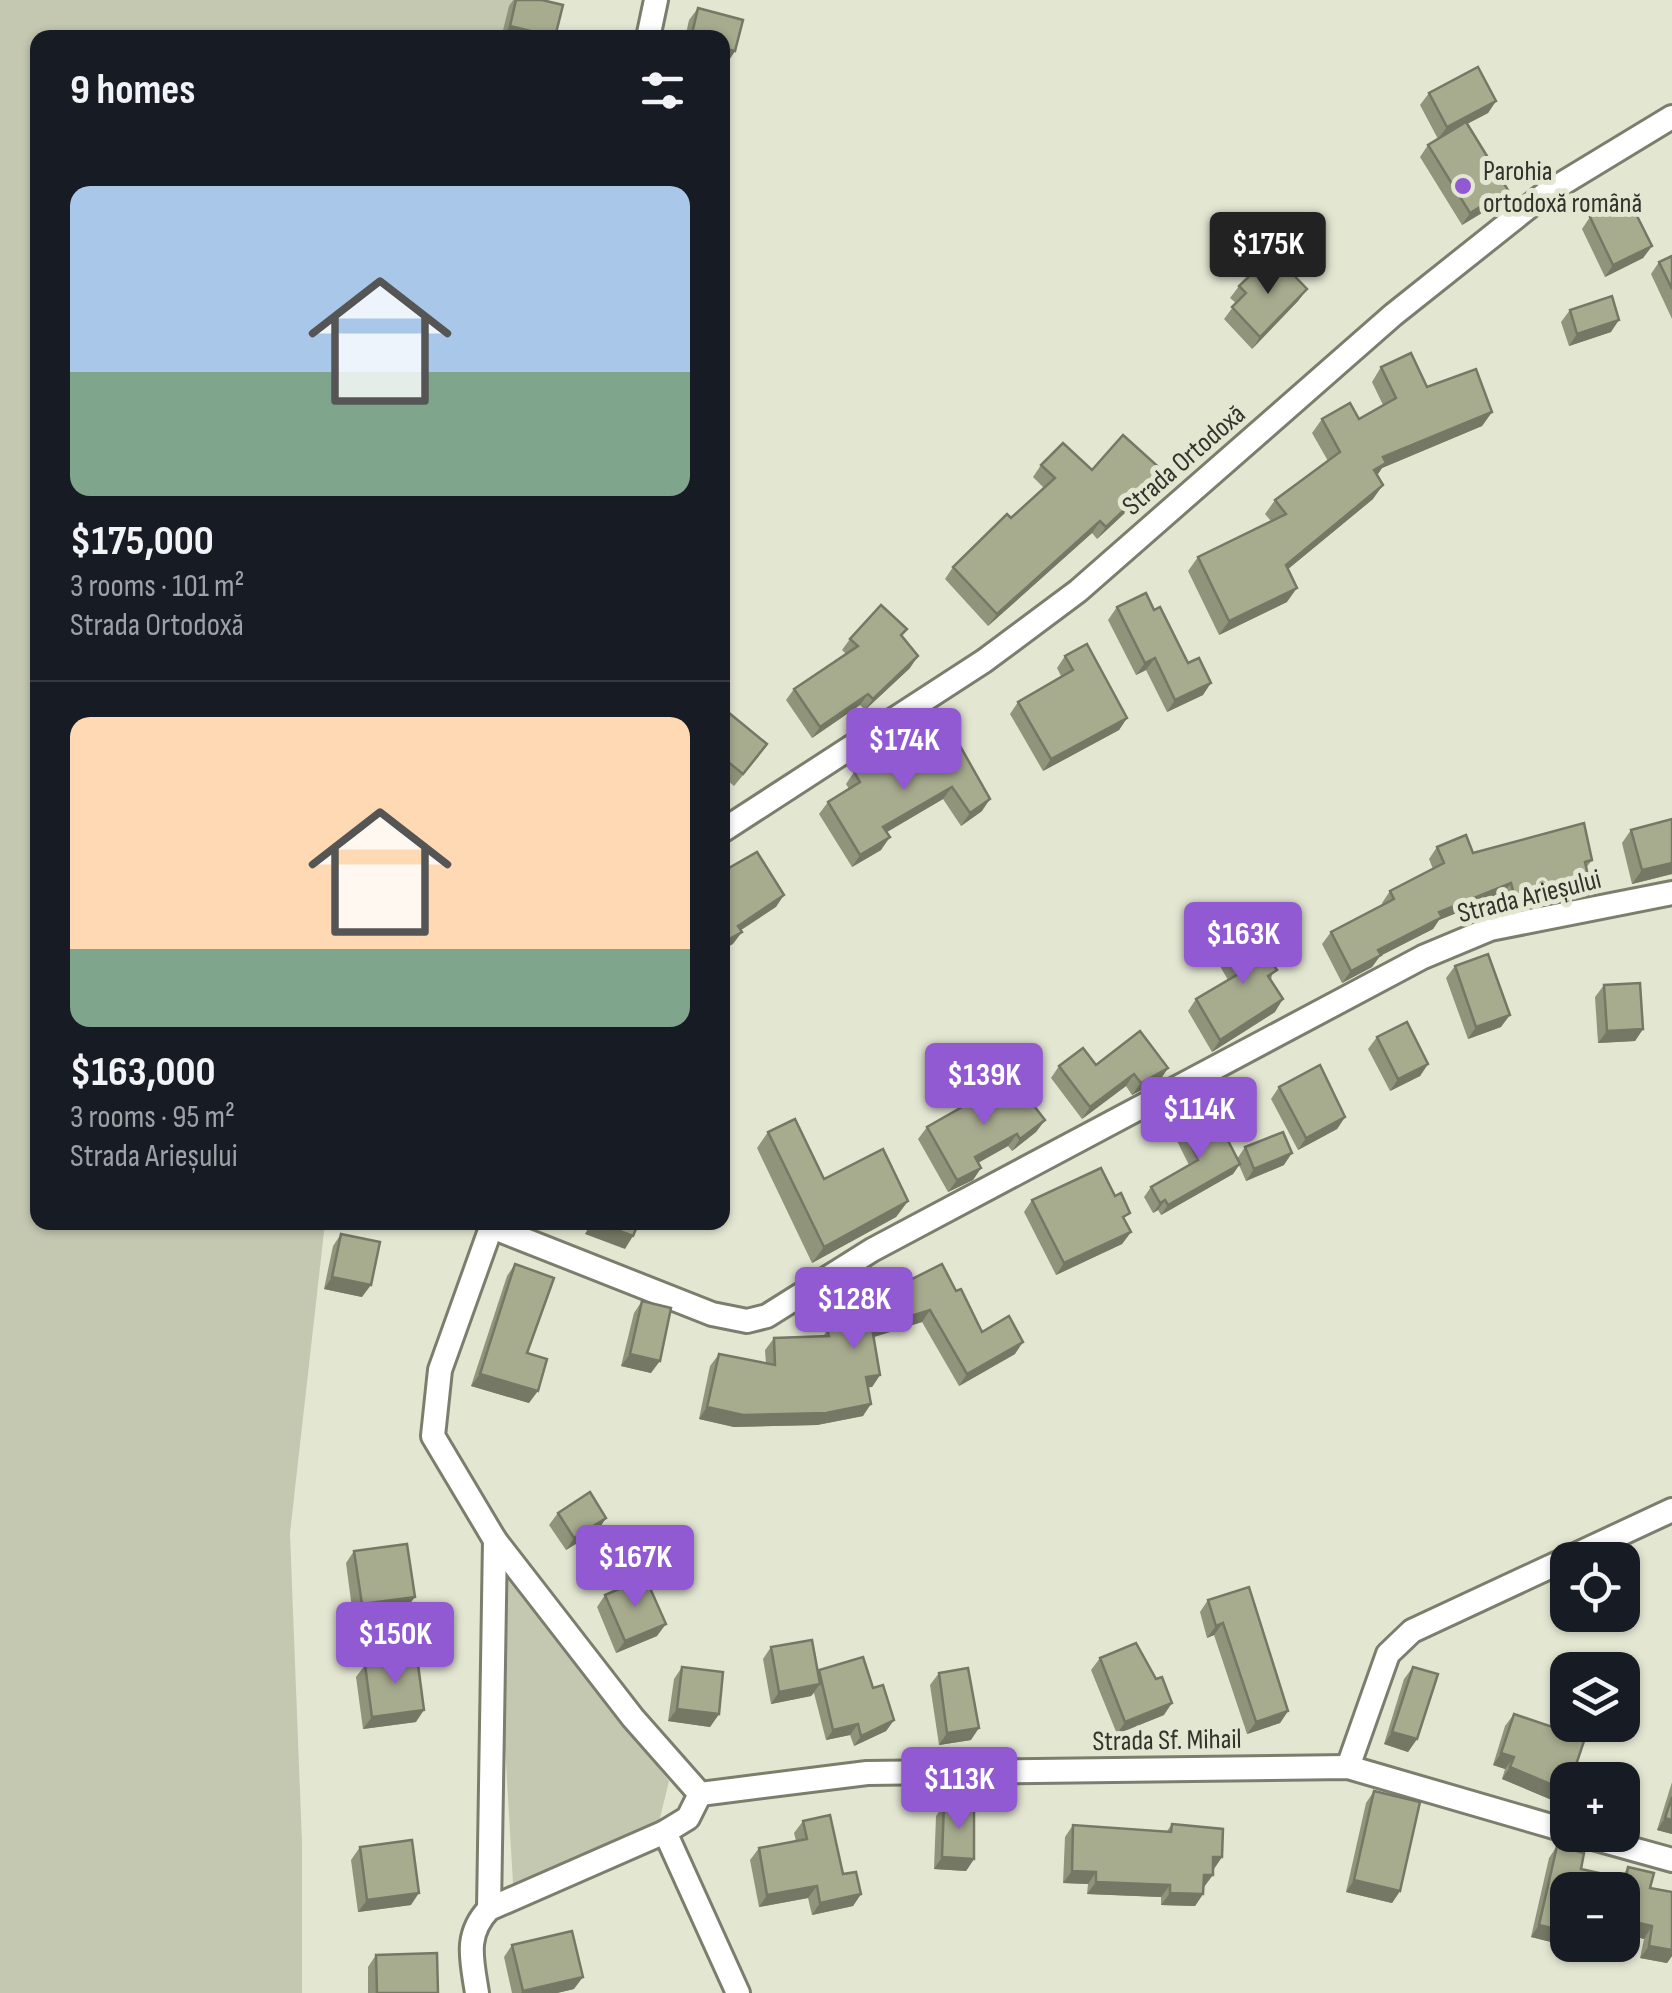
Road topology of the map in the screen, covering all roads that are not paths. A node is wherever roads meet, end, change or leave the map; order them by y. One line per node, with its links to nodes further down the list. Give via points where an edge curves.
1 (656, 0): 2 (street)
2 (650, 30)
3 (1672, 117): 4 (street, Strada Ortodoxă, via 1545,194 1078,591 984,661)
4 (730, 826)
5 (1672, 893): 7 (street, Strada Arieșului, via 1490,929 1423,957 872,1250 767,1316 746,1321 712,1314)
6 (490, 1230): 9 (street, via 440,1370 432,1436)
7 (507, 1230)
8 (1672, 1510): 10 (street, via 1412,1630 1388,1654)
9 (495, 1540): 11 (street); 16 (street)
10 (1348, 1767): 11 (street, Strada Sf. Mihail, via 867,1773); 12 (street, Strada Sf. Mihail)
11 (700, 1794): 13 (street, via 688,1818)
12 (1550, 1826)
13 (665, 1832): 16 (street); 18 (street)
14 (1640, 1851): 15 (street)
15 (1672, 1860)
16 (490, 1909): 17 (street, via 476,1922 470,1946)
17 (476, 1993)
18 (738, 1993)

